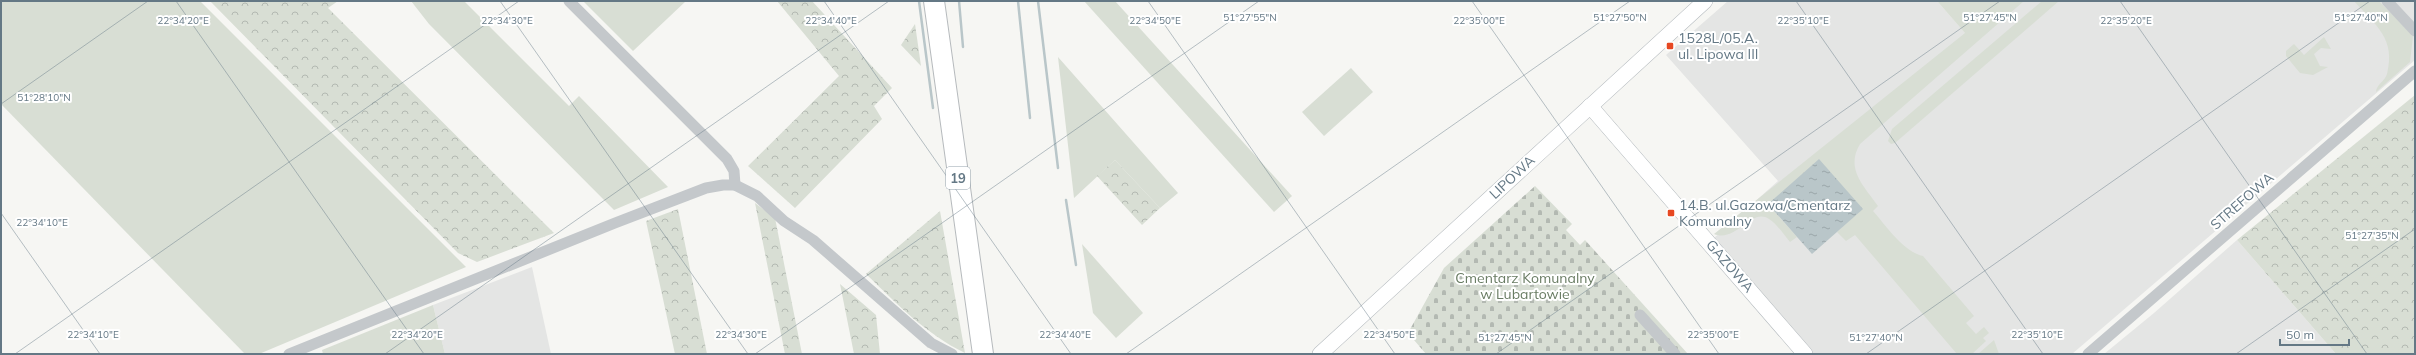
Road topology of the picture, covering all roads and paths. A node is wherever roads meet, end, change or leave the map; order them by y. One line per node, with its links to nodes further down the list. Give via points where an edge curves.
1 (569, 1): 8 (street, via 727,158 734,171)
2 (934, 1): 12 (highway, 19)
3 (1705, 1): 7 (street, LIPOWA)
4 (2387, 1): 5 (street)
5 (2415, 31)
6 (2415, 71): 16 (street, STREFOWA)
7 (1590, 106): 13 (street, LIPOWA); 15 (street, GAZOWA)
8 (735, 185): 10 (street, via 706,188); 11 (street, via 757,196 784,221 813,240 931,343)
9 (1640, 315): 14 (street)
10 (290, 354)
11 (952, 354)
12 (983, 354)
13 (1320, 354)
14 (1675, 354)
15 (1805, 354)
16 (2088, 354)

